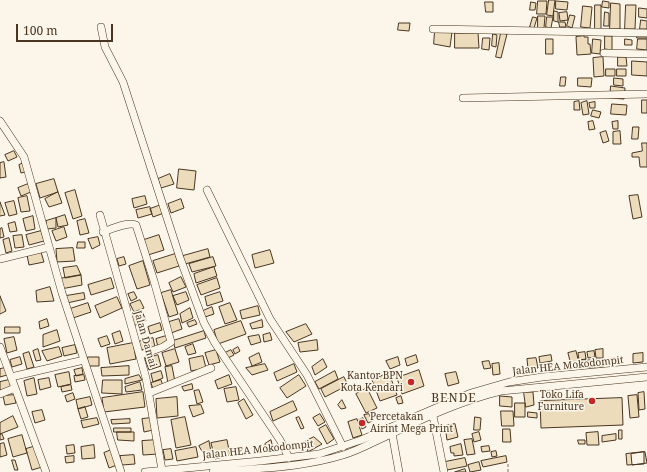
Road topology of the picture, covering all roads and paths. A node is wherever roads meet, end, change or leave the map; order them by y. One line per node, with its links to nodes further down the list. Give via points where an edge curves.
1 (101, 26): 28 (street, via 105,47 123,82 180,258 206,327)
2 (433, 29): 3 (street)
3 (647, 33)
4 (604, 54): 5 (street)
5 (647, 54)
6 (647, 94): 7 (street)
7 (463, 98)
8 (0, 121): 12 (street, via 24,157)
9 (207, 190): 27 (street, via 270,319 302,365)
10 (100, 215): 11 (street, Jalan Damai)
11 (103, 232): 15 (street, Jalan Damai); 15 (street, via 129,224 136,225 154,281 171,342)
12 (49, 247): 13 (street); 16 (street)
13 (0, 259)
14 (0, 347): 19 (street)
15 (140, 355): 23 (street, Jalan Damai)
16 (84, 360): 19 (street); 33 (street)
17 (647, 367): 21 (street, Jalan HEA Mokodompit)
18 (211, 368): 23 (street)
19 (11, 377): 22 (street)
20 (647, 377): 21 (street, Jalan HEA Mokodompit)
21 (526, 384): 25 (street, Jalan HEA Mokodompit, via 480,396); 27 (street, Jalan HEA Mokodompit, via 509,382 471,393)
22 (16, 388): 24 (street); 32 (street)
23 (149, 393): 31 (street, Jalan Damai)
24 (0, 394)
25 (433, 416): 26 (street, Jalan HEA Mokodompit); 37 (street)
26 (392, 434): 30 (street, Jalan HEA Mokodompit, via 365,447 325,460 290,466); 36 (street)
27 (343, 446): 28 (street, Jalan HEA Mokodompit, via 319,454)
28 (290, 458): 30 (street, Jalan HEA Mokodompit)
29 (508, 463): 38 (path)
30 (251, 466): 31 (street, Jalan HEA Mokodompit); 35 (street, Jalan HEA Mokodompit)
31 (162, 470): 34 (street, Jalan HEA Mokodompit)
32 (46, 472)
33 (121, 472)
34 (145, 472)
35 (214, 472)
36 (399, 472)
37 (444, 472)
38 (508, 472)

